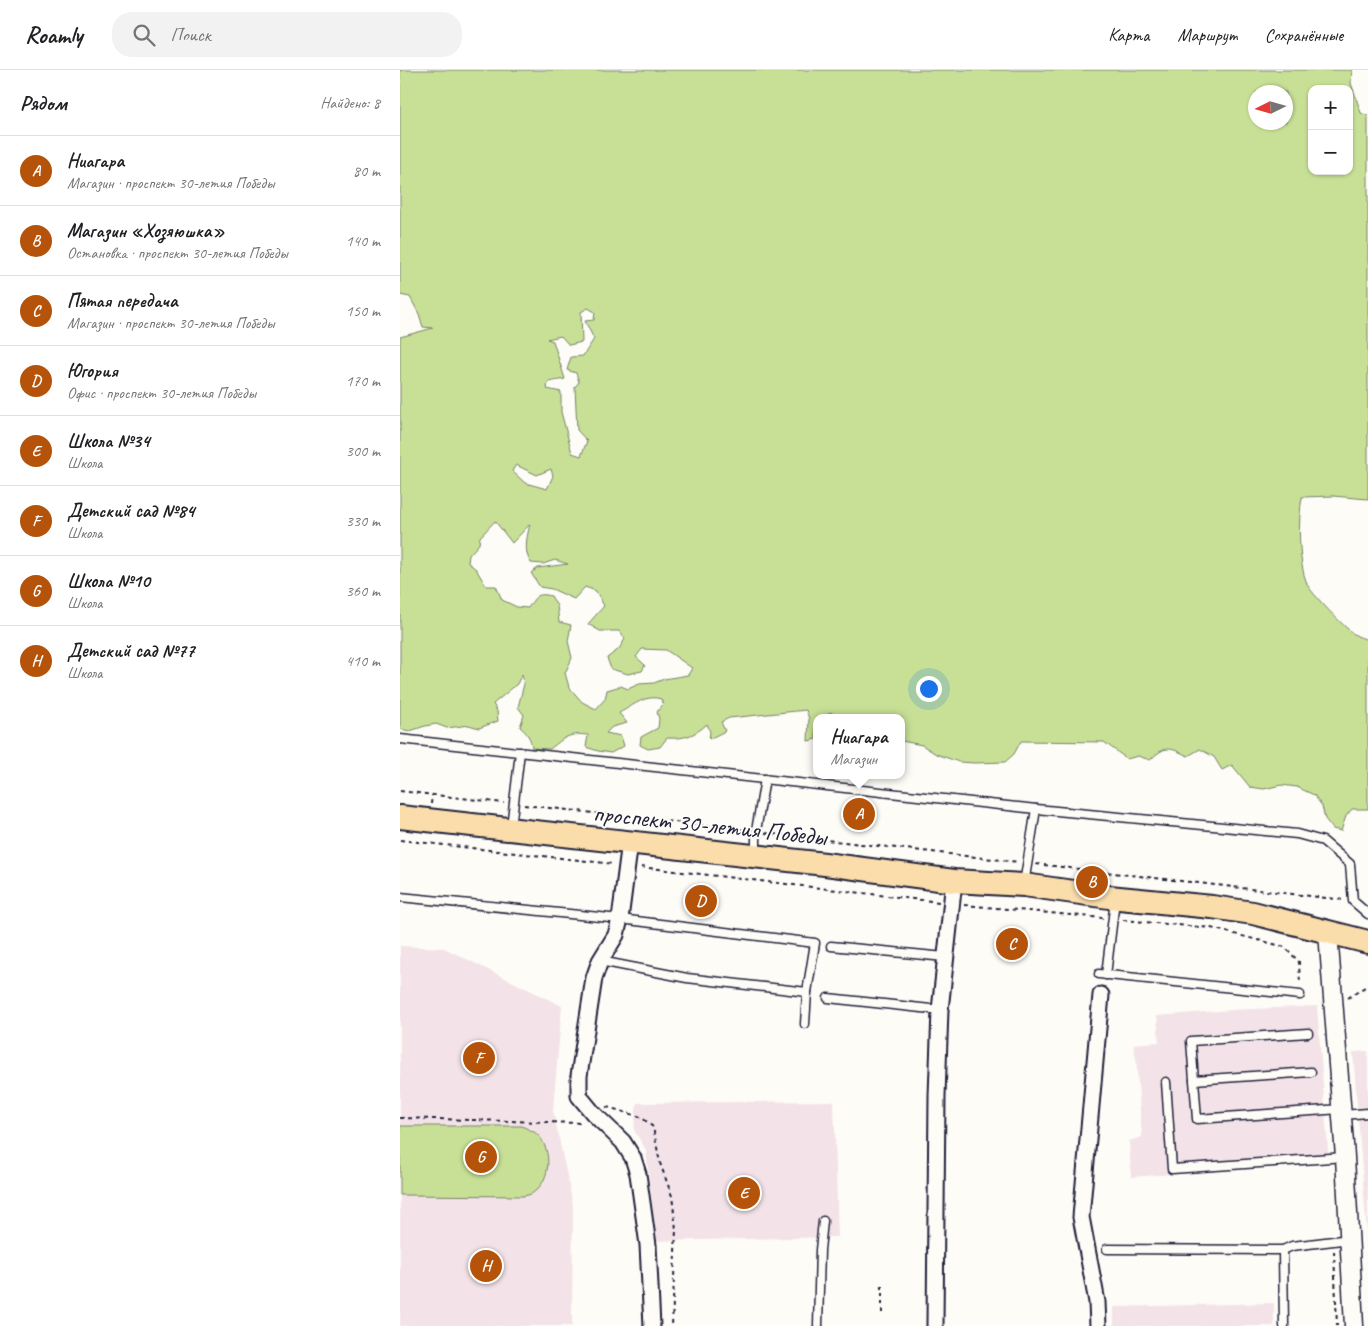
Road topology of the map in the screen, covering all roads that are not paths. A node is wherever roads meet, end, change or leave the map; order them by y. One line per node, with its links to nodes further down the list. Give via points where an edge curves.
1 (400, 738): 2 (lane)
2 (520, 752): 3 (lane); 6 (lane)
3 (765, 778): 4 (lane); 8 (lane, via 756,832)
4 (1036, 809): 10 (lane); 13 (lane, via 1297,834 1323,841 1350,864 1353,901)
5 (400, 817): 6 (main road, проспект 30-летия Победы)
6 (511, 829): 7 (main road, проспект 30-летия Победы)
7 (630, 842): 8 (main road, проспект 30-летия Победы); 14 (street)
8 (756, 857): 9 (main road, проспект 30-летия Победы)
9 (954, 881): 10 (main road, проспект 30-летия Победы); 18 (street)
10 (1024, 886): 12 (main road, проспект 30-летия Победы)
11 (400, 897): 14 (lane)
12 (1114, 908): 15 (main road, проспект 30-летия Победы, via 1212,907 1253,913); 22 (lane, via 1103,975)
13 (1368, 914)
14 (620, 919): 19 (street, via 616,935); 20 (lane, via 815,942)
15 (1328, 932): 16 (main road, проспект 30-летия Победы); 30 (street)
16 (1368, 942)
17 (831, 946): 18 (lane)
18 (945, 957): 24 (street)
19 (600, 961): 20 (lane, via 687,978); 37 (street, via 594,978 580,1066 579,1096 623,1142 633,1158 648,1245)
20 (807, 992): 25 (lane)
21 (1101, 995): 40 (street, via 1081,1217 1097,1302)
22 (1300, 995)
23 (828, 998): 24 (lane)
24 (940, 1010): 39 (street)
25 (805, 1024)
26 (1308, 1033): 28 (lane, via 1192,1041)
27 (1311, 1072): 28 (lane)
28 (1194, 1080): 30 (lane, via 1197,1119)
29 (1166, 1082): 32 (lane, via 1172,1169)
30 (1341, 1112): 31 (lane); 32 (street)
31 (1368, 1113)
32 (1345, 1158): 34 (street)
33 (823, 1220): 38 (lane)
34 (1350, 1239): 36 (lane); 42 (street)
35 (1107, 1249): 36 (lane)
36 (1283, 1250): 41 (lane)
37 (652, 1326)
38 (818, 1326)
39 (935, 1326)
40 (1098, 1326)
41 (1284, 1326)
42 (1354, 1326)

